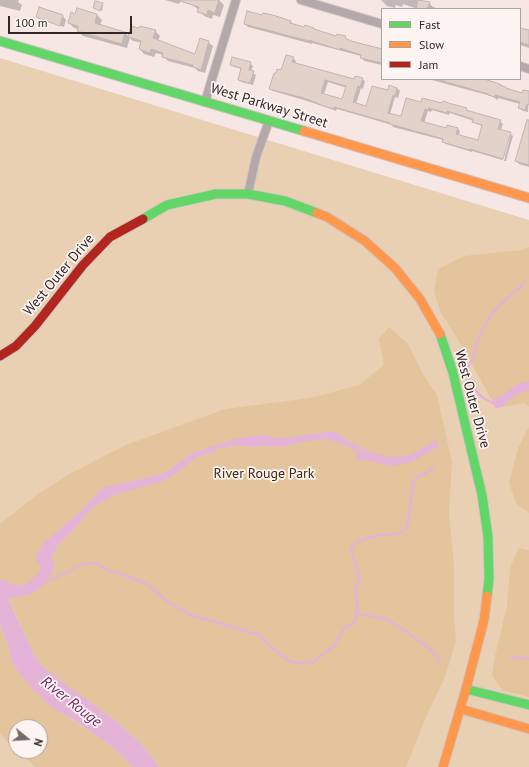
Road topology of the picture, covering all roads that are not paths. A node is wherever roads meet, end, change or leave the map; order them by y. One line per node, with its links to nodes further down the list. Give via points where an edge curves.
1 (236, 0): 5 (street)
2 (301, 0): 3 (street)
3 (381, 24)
4 (0, 41): 5 (main road, West Parkway Street)
5 (204, 102): 6 (main road, West Parkway Street)
6 (269, 121): 7 (street, via 256,157); 8 (main road, West Parkway Street)
7 (248, 194): 9 (main road, West Outer Drive, via 216,194 167,205 110,237 83,264 35,326 16,346); 10 (main road, West Outer Drive, via 285,201 327,217 365,241 395,268 420,299 440,335 453,373 482,494 488,537 489,579 484,620)
8 (529, 198)
9 (0, 356)
10 (466, 689): 11 (main road); 12 (main road, West Outer Drive)
11 (529, 705)
12 (461, 709): 13 (main road); 14 (main road, West Outer Drive)
13 (529, 729)
14 (443, 767)

